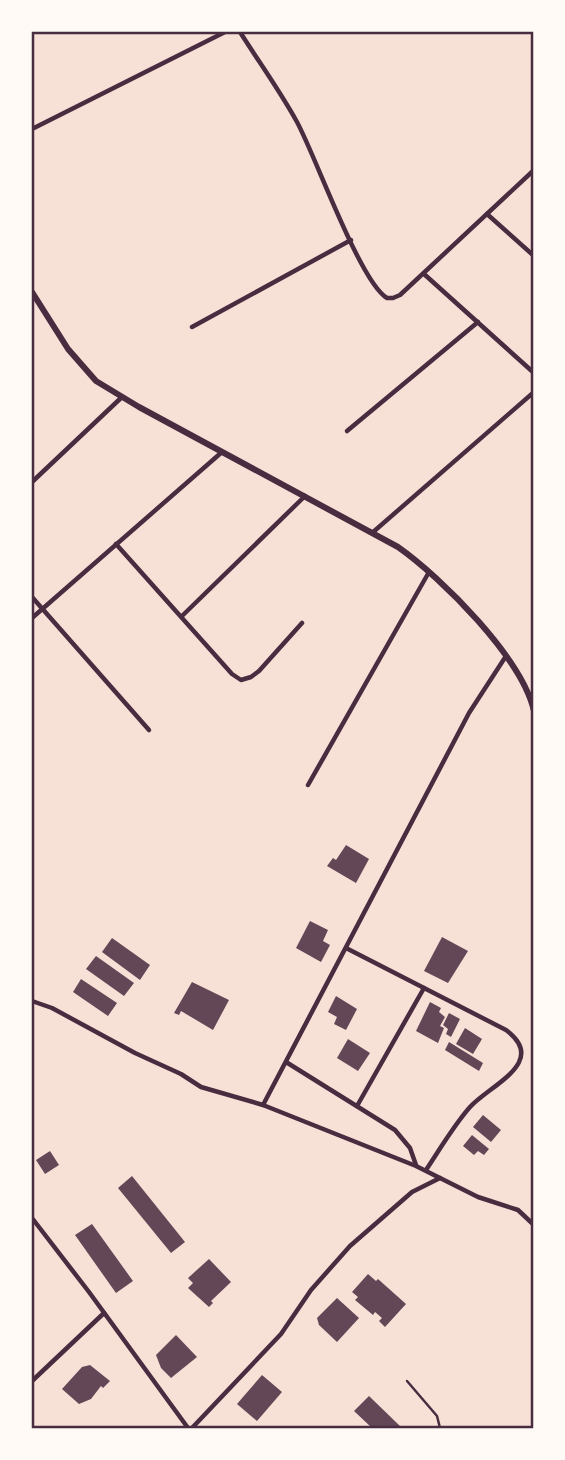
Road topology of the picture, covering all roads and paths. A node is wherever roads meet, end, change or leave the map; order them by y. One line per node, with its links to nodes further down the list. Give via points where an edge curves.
1 (225, 32): 3 (street)
2 (240, 32): 6 (street, via 297,121)
3 (32, 129)
4 (534, 170): 5 (street)
5 (487, 214): 7 (street); 8 (street)
6 (351, 240): 8 (street, via 375,286 387,298 400,295); 11 (street)
7 (534, 256)
8 (424, 274): 10 (street)
9 (32, 292): 14 (street, via 74,356 96,381)
10 (478, 323): 12 (street); 15 (street)
11 (191, 327)
12 (534, 373)
13 (534, 392): 19 (street)
14 (122, 397): 16 (street); 17 (street)
15 (347, 431)
16 (223, 451): 18 (street); 20 (street)
17 (32, 482)
18 (305, 496): 19 (street); 24 (street)
19 (372, 533): 21 (street)
20 (117, 544): 23 (street); 24 (street)
21 (429, 571): 27 (street); 30 (street)
22 (32, 597): 23 (street)
23 (42, 609): 25 (street); 29 (street)
24 (182, 616): 26 (street, via 241,680 259,671)
25 (32, 618)
26 (302, 623)
27 (506, 656): 28 (street); 31 (street, via 469,713)
28 (534, 711)
29 (149, 730)
30 (308, 785)
31 (346, 948): 32 (street); 34 (street)
32 (424, 988): 36 (street); 38 (street, via 506,1030 522,1049 515,1069 469,1108)
33 (32, 1001): 35 (street, via 201,1087)
34 (286, 1062): 35 (street); 36 (street)
35 (263, 1105): 37 (street)
36 (357, 1106): 37 (street, via 400,1135)
37 (416, 1166): 38 (street)
38 (426, 1170): 39 (street)
39 (440, 1178): 41 (street, via 478,1198 518,1210); 45 (street, via 412,1192 350,1246 311,1290 281,1334)
40 (32, 1218): 42 (street)
41 (534, 1225)
42 (104, 1313): 43 (street); 45 (street)
43 (32, 1381)
44 (407, 1381): 46 (lane, via 437,1416)
45 (190, 1429)
46 (440, 1429)

